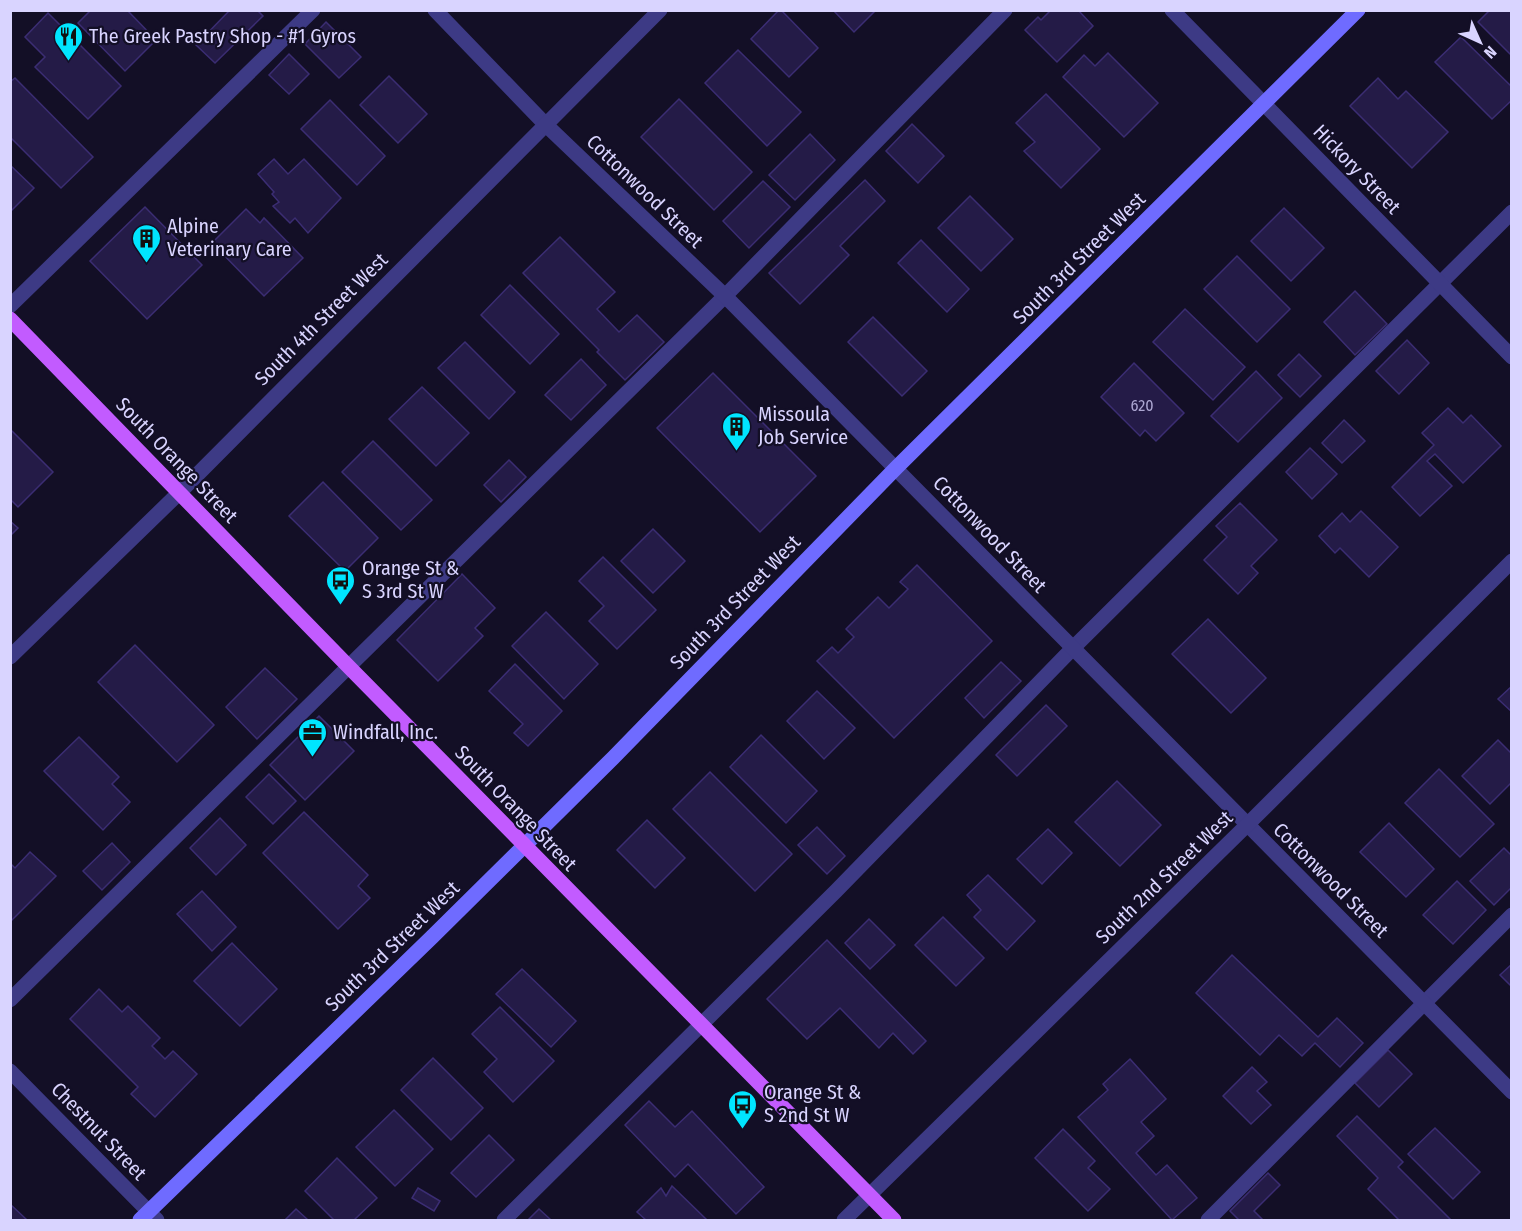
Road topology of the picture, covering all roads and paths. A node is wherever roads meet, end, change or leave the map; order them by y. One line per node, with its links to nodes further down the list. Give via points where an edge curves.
1 (313, 10): 12 (street)
2 (435, 10): 8 (street, Cottonwood Street)
3 (660, 10): 8 (street, South 4th Street West)
4 (1005, 10): 11 (street)
5 (1172, 10): 7 (street, Hickory Street)
6 (1358, 10): 7 (main road, South 3rd Street West)
7 (1264, 105): 10 (street, Hickory Street); 15 (main road, South 3rd Street West)
8 (546, 124): 11 (street, Cottonwood Street); 16 (street, South 4th Street West)
9 (1512, 212): 10 (street)
10 (1440, 284): 14 (street, Hickory Street); 18 (street)
11 (724, 296): 15 (street, Cottonwood Street); 20 (street)
12 (10, 306)
13 (10, 319): 16 (main road, South Orange Street)
14 (1512, 357)
15 (896, 468): 18 (street, Cottonwood Street); 22 (main road, South 3rd Street West)
16 (180, 492): 19 (street, South 4th Street West); 20 (main road, South Orange Street)
17 (1512, 561): 21 (street, South 2nd Street West)
18 (1072, 648): 21 (street, Cottonwood Street); 26 (street)
19 (10, 657)
20 (349, 667): 22 (main road, South Orange Street); 24 (street)
21 (1247, 825): 25 (street, Cottonwood Street); 29 (street, South 2nd Street West)
22 (524, 846): 26 (main road, South Orange Street); 30 (main road, South 3rd Street West)
23 (1512, 915): 25 (street)
24 (10, 999)
25 (1424, 1003): 28 (street, Cottonwood Street); 34 (street)
26 (701, 1025): 29 (main road, South Orange Street); 31 (street)
27 (10, 1071): 30 (street, Chestnut Street)
28 (1512, 1092)
29 (870, 1196): 32 (street, South 2nd Street West); 33 (main road, South Orange Street)
30 (149, 1218)
31 (504, 1221)
32 (844, 1221)
33 (894, 1221)
34 (1208, 1221)

